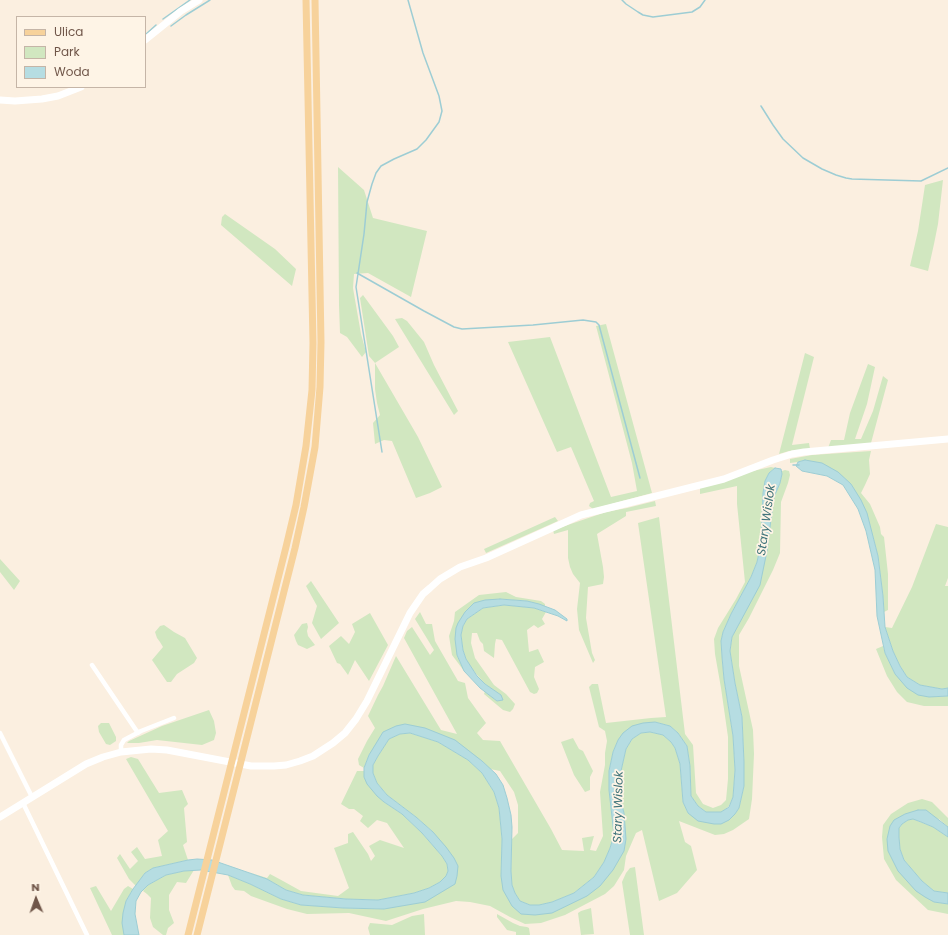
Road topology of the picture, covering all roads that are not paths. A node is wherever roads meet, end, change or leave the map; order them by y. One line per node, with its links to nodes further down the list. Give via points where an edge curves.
1 (198, 0): 4 (street)
2 (306, 0): 17 (main road, via 313,343 312,390 304,460 283,561)
3 (315, 0): 18 (main road, via 321,342 317,429 303,514)
4 (146, 39)
5 (78, 88): 6 (street, via 42,99)
6 (0, 100)
7 (948, 439): 12 (street, via 792,454 724,479 581,515 460,567 440,579 416,603 367,701 345,733 334,743 300,761 286,765 251,766 167,750)
8 (92, 664): 10 (street)
9 (174, 718): 10 (street)
10 (138, 732): 12 (street, via 124,740)
11 (0, 733): 13 (street)
12 (121, 752): 13 (street, via 86,764)
13 (32, 797): 14 (street)
14 (23, 802): 15 (street); 16 (street)
15 (0, 817)
16 (87, 935)
17 (188, 935)
18 (197, 935)

